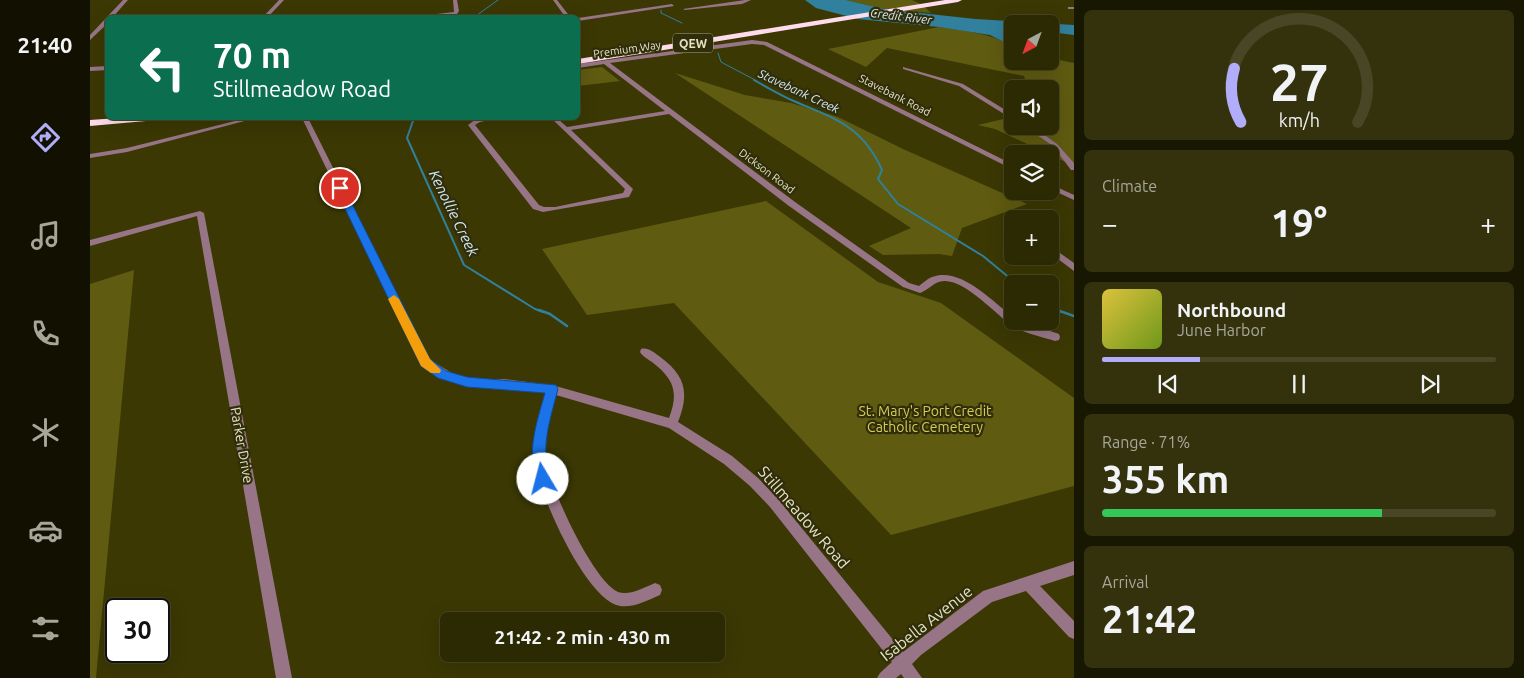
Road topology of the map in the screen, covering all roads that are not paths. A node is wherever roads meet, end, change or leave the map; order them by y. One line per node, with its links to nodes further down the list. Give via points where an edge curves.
1 (126, 0): 11 (street)
2 (282, 0): 12 (street)
3 (455, 0): 13 (street, via 457,12)
4 (664, 0): 9 (street)
5 (749, 0): 10 (street)
6 (958, 0): 8 (highway, QEW)
7 (555, 1): 14 (street)
8 (934, 1): 18 (highway, QEW)
9 (672, 5): 10 (street); 16 (street)
10 (685, 9): 15 (street)
11 (112, 15)
12 (267, 15)
13 (435, 15)
14 (566, 15)
15 (702, 16)
16 (580, 20)
17 (105, 22): 20 (street)
18 (806, 23): 23 (highway, QEW); 24 (highway, QEW)
19 (105, 29): 20 (street)
20 (98, 30): 21 (street)
21 (90, 38)
22 (768, 44): 25 (street, Premium Way, via 752,42); 43 (street, Stavebank Road)
23 (580, 58)
24 (580, 62)
25 (604, 62): 26 (street, Premium Way); 31 (street, Dickson Road)
26 (580, 66)
27 (105, 68): 29 (street)
28 (905, 68): 32 (street, via 961,85)
29 (90, 69)
30 (105, 112): 33 (highway)
31 (670, 112): 40 (street); 50 (street, Dickson Road, via 906,285 920,290 936,279 950,279)
32 (1004, 112)
33 (90, 114)
34 (124, 120): 39 (highway)
35 (245, 120): 42 (street, via 128,150)
36 (306, 120): 54 (street, Stillmeadow Road, via 425,362 453,379)
37 (478, 120): 40 (street, via 471,125 536,207 543,210 626,195 629,189 625,184)
38 (556, 120): 40 (street)
39 (90, 123)
40 (565, 129)
41 (1040, 135): 44 (street, via 1054,145)
42 (90, 156)
43 (1004, 163)
44 (1074, 168)
45 (1059, 190): 46 (street)
46 (1074, 198)
47 (90, 243): 61 (street, Parker Drive, via 200,213)
48 (1059, 256): 49 (street)
49 (1074, 268)
50 (1004, 314)
51 (1031, 330): 52 (street)
52 (1054, 337)
53 (645, 352): 55 (street, via 663,364 677,382 680,406)
54 (552, 389): 55 (street, Stillmeadow Road); 58 (street, via 542,428 540,460 543,479 561,518 591,574 605,592 630,600)
55 (672, 424): 60 (street, Stillmeadow Road, via 728,460 766,493)
56 (1074, 568): 57 (street, Isabella Avenue)
57 (1029, 584): 59 (street); 60 (street, Isabella Avenue, via 988,596)
58 (655, 590)
59 (1074, 632)
60 (902, 663): 62 (street, Isabella Avenue); 63 (street, Stillmeadow Road)
61 (284, 678)
62 (885, 678)
63 (914, 678)

